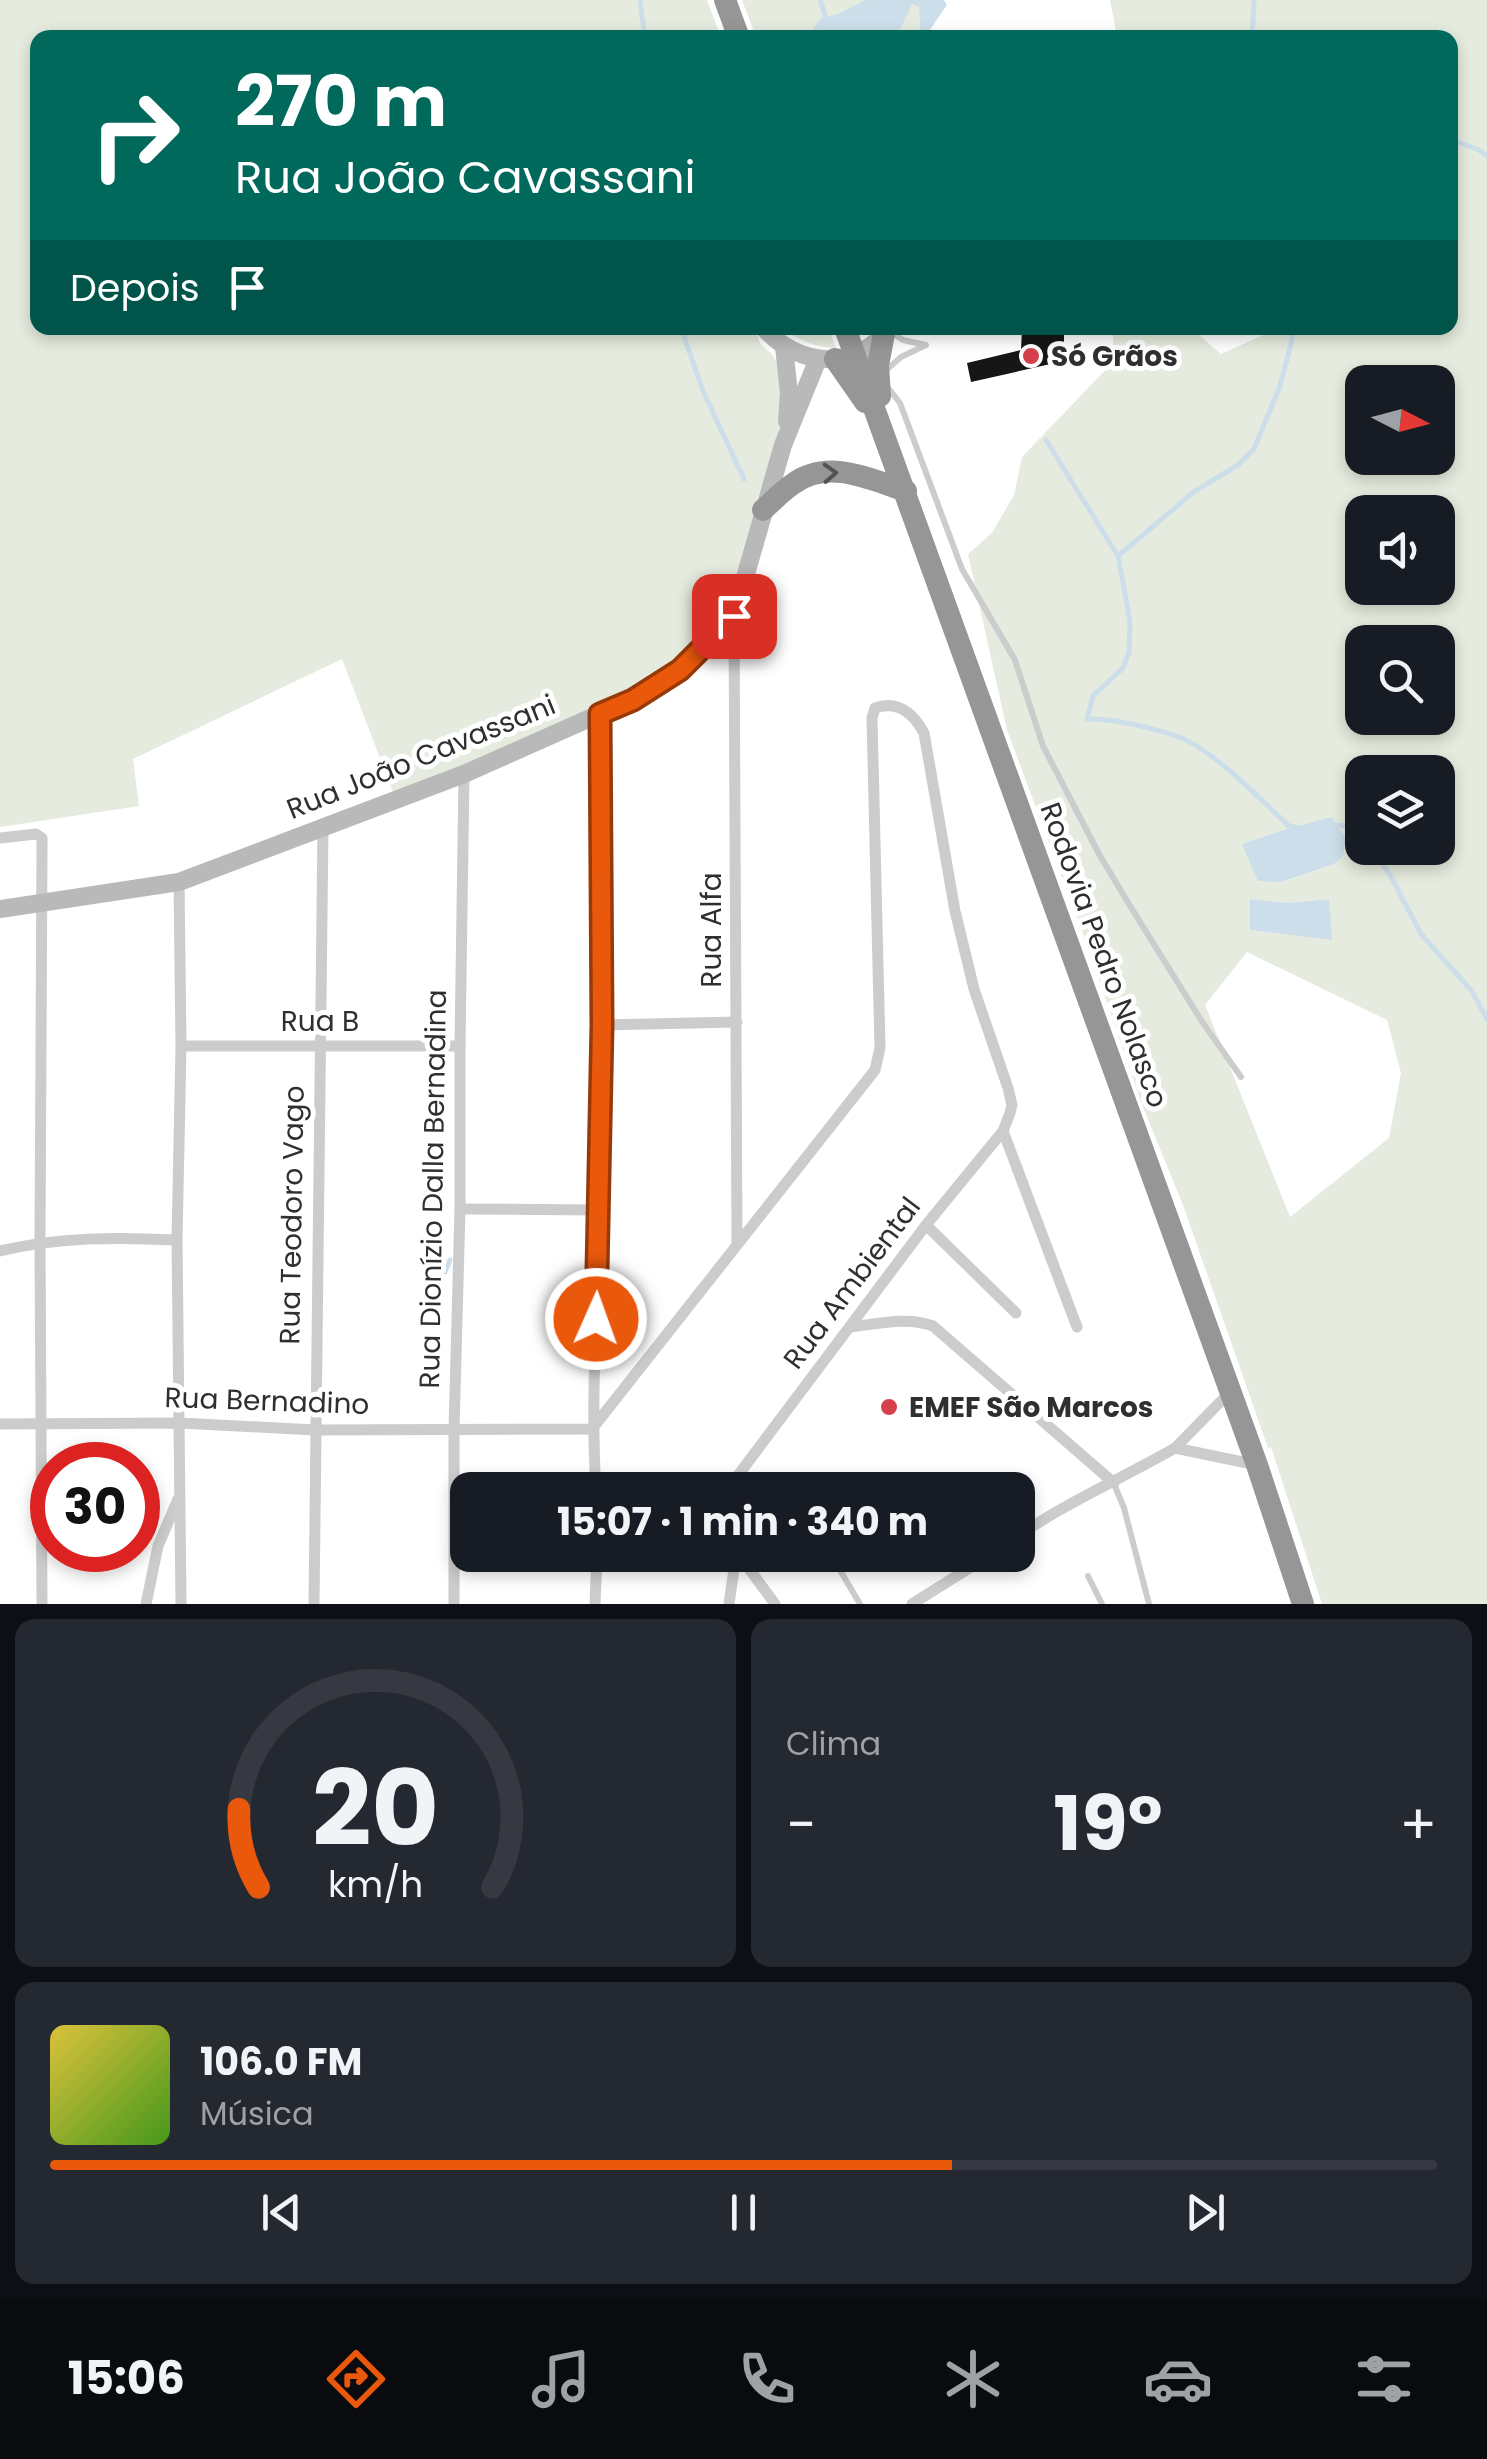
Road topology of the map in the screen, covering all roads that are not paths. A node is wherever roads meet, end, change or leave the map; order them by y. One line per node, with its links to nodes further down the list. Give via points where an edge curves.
1 (725, 0): 2 (highway)
2 (736, 30)
3 (772, 335): 8 (main road)
4 (844, 335): 9 (highway, Rodovia Pedro Nolasco)
5 (878, 335): 9 (main road)
6 (886, 335): 10 (highway)
7 (895, 335): 10 (lane, via 926,344)
8 (784, 346): 9 (main road, via 800,355); 12 (main road, via 789,393)
9 (836, 357): 11 (highway, Rodovia Pedro Nolasco); 12 (main road)
10 (878, 377): 11 (highway); 28 (lane, via 900,402 962,570 1015,660 1044,746 1099,854)
11 (882, 425): 13 (highway, Rodovia Pedro Nolasco)
12 (783, 445): 14 (main road, Rua João Cavassani)
13 (906, 492): 14 (highway, one-way to 13, via 794,482 819,472 849,472); 40 (highway, Rodovia Pedro Nolasco)
14 (763, 510): 15 (main road, Rua João Cavassani)
15 (734, 616): 16 (main road, Rua João Cavassani, via 680,670); 23 (street, Rua Alfa)
16 (600, 714): 17 (main road, Rua João Cavassani); 24 (street)
17 (464, 774): 18 (main road, Rua João Cavassani); 27 (street, Rua Dionízio Dalla Bernadina)
18 (323, 827): 20 (main road, Rua João Cavassani); 26 (street, Rua Teodoro Vago)
19 (0, 838): 21 (street, via 42,838)
20 (180, 882): 21 (main road, Rua João Cavassani); 25 (street)
21 (43, 902): 22 (main road, Rua João Cavassani); 34 (street)
22 (0, 909)
23 (737, 1022): 24 (street); 35 (street, Rua Alfa)
24 (602, 1025): 31 (street)
25 (181, 1046): 26 (street, Rua B); 33 (street)
26 (319, 1046): 27 (street, Rua B); 45 (street, Rua Teodoro Vago)
27 (460, 1046): 30 (street, Rua Dionízio Dalla Bernadina)
28 (1240, 1078)
29 (1003, 1131): 32 (street, Rua Ambiental); 35 (street, Rua Ambiental, via 1012,1104 962,940 924,732 910,712 875,708 878,1062); 39 (street)
30 (460, 1210): 31 (street); 46 (street, Rua Dionízio Dalla Bernadina)
31 (600, 1210): 44 (street)
32 (926, 1225): 37 (street); 38 (street, Rua Ambiental)
33 (177, 1240): 34 (street); 42 (street)
34 (40, 1243): 36 (street); 41 (street)
35 (737, 1244): 44 (street)
36 (0, 1250)
37 (1016, 1313)
38 (850, 1327): 50 (street, Rua Ambiental); 51 (street, via 906,1321 934,1326)
39 (1077, 1328)
40 (1230, 1392): 47 (street); 48 (highway, Rodovia Pedro Nolasco)
41 (42, 1423): 42 (street, Rua Bernadino); 43 (street, Rua Bernadino); 60 (street)
42 (180, 1423): 45 (street, Rua Bernadino); 52 (street)
43 (0, 1424)
44 (592, 1429): 46 (street, Rua Bernadino); 49 (street)
45 (315, 1430): 46 (street, Rua Bernadino); 63 (street, Rua Teodoro Vago)
46 (454, 1430): 64 (street, Rua Dionízio Dalla Bernadina)
47 (1175, 1448): 48 (street); 51 (street)
48 (1257, 1466): 72 (highway, Rodovia Pedro Nolasco)
49 (595, 1472)
50 (740, 1472)
51 (1114, 1483): 53 (street); 71 (lane)
52 (180, 1495): 61 (street, via 158,1546); 62 (street)
53 (1035, 1524)
54 (596, 1572): 65 (street)
55 (735, 1572): 66 (street)
56 (751, 1572): 67 (street)
57 (841, 1572): 68 (lane)
58 (963, 1572): 69 (street)
59 (1088, 1576): 70 (lane)
60 (42, 1604)
61 (146, 1604)
62 (181, 1604)
63 (314, 1604)
64 (454, 1604)
65 (595, 1604)
66 (729, 1604)
67 (775, 1604)
68 (860, 1604)
69 (912, 1604)
70 (1102, 1604)
71 (1149, 1604)
72 (1303, 1604)

